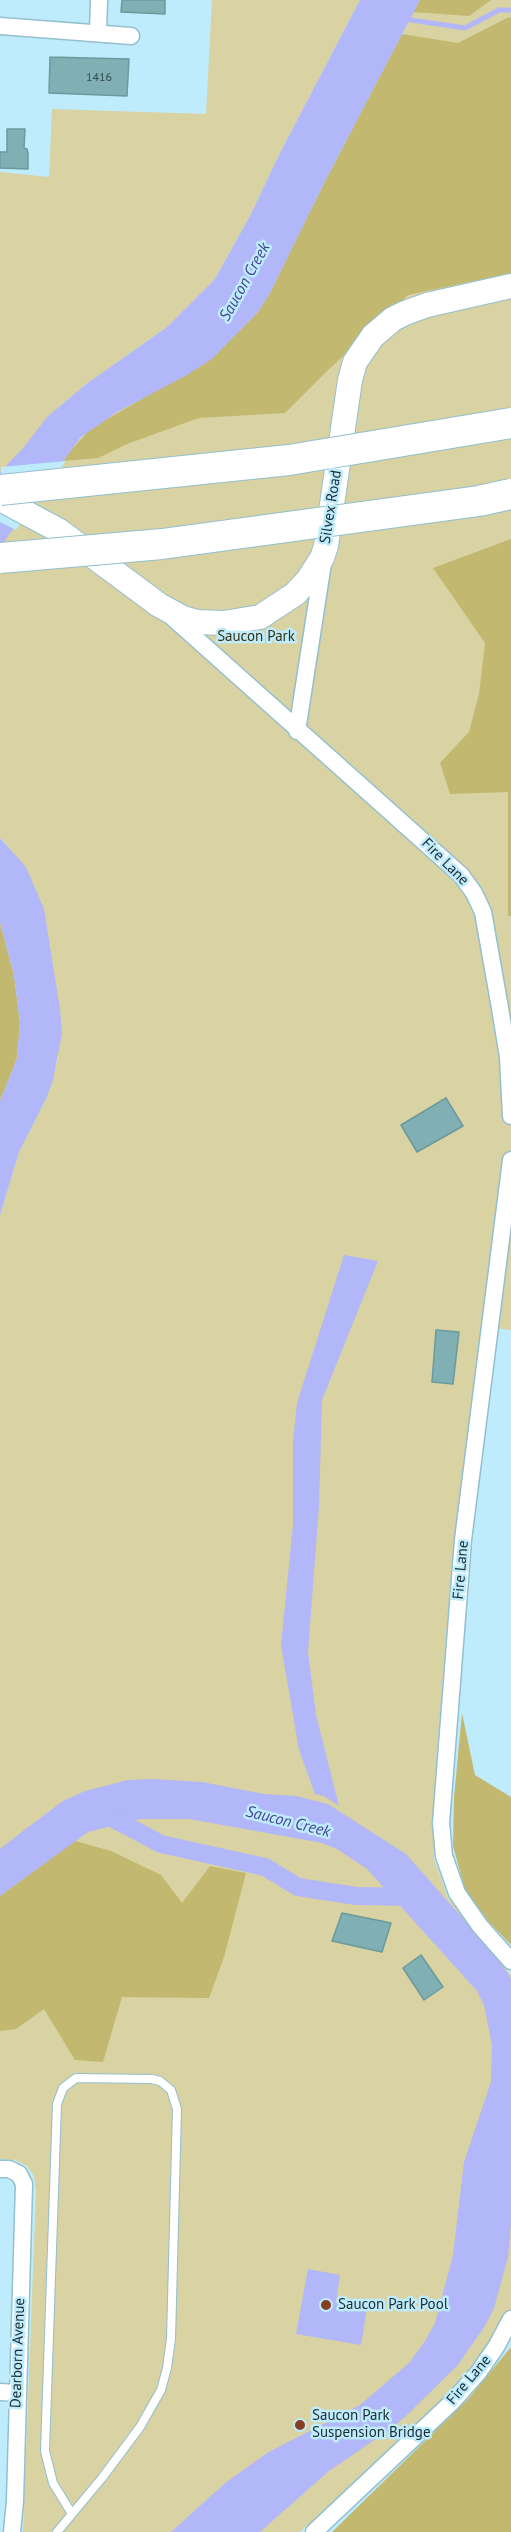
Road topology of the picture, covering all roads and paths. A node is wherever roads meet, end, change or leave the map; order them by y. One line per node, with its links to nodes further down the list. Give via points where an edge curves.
1 (99, 0): 3 (street)
2 (0, 26): 3 (street)
3 (98, 33): 4 (street)
4 (131, 36)
5 (511, 286): 10 (street, Silvex Road, via 405,313 385,325 363,348 350,380)
6 (511, 423): 7 (highway, bridge, via 290,460)
7 (0, 490)
8 (511, 494): 11 (highway, bridge, via 162,544)
9 (0, 499): 12 (street, Silvex Road, via 40,520)
10 (326, 546): 12 (street, Silvex Road, via 308,580 284,603 260,617 203,622 183,618); 13 (street)
11 (0, 558)
12 (159, 605): 13 (street, Fire Lane)
13 (297, 731): 14 (street, Fire Lane, via 461,875 474,893 483,912 500,1008)
14 (511, 1116)
15 (511, 1160): 16 (street, Fire Lane, via 463,1540 441,1823 444,1856 458,1893)
16 (511, 1961)
17 (0, 2169): 19 (street, Dearborn Avenue, via 19,2174 24,2184)
18 (511, 2319): 23 (street, Fire Lane, via 478,2373 452,2402)
19 (8, 2392): 21 (street, Dearborn Avenue, via 15,2501)
20 (72, 2514): 20 (lane, via 140,2427 161,2390 167,2368 177,2109 171,2090 152,2079 76,2078 67,2084 57,2104 45,2444 53,2483); 22 (lane)
21 (12, 2532)
22 (57, 2532)
23 (314, 2532)

